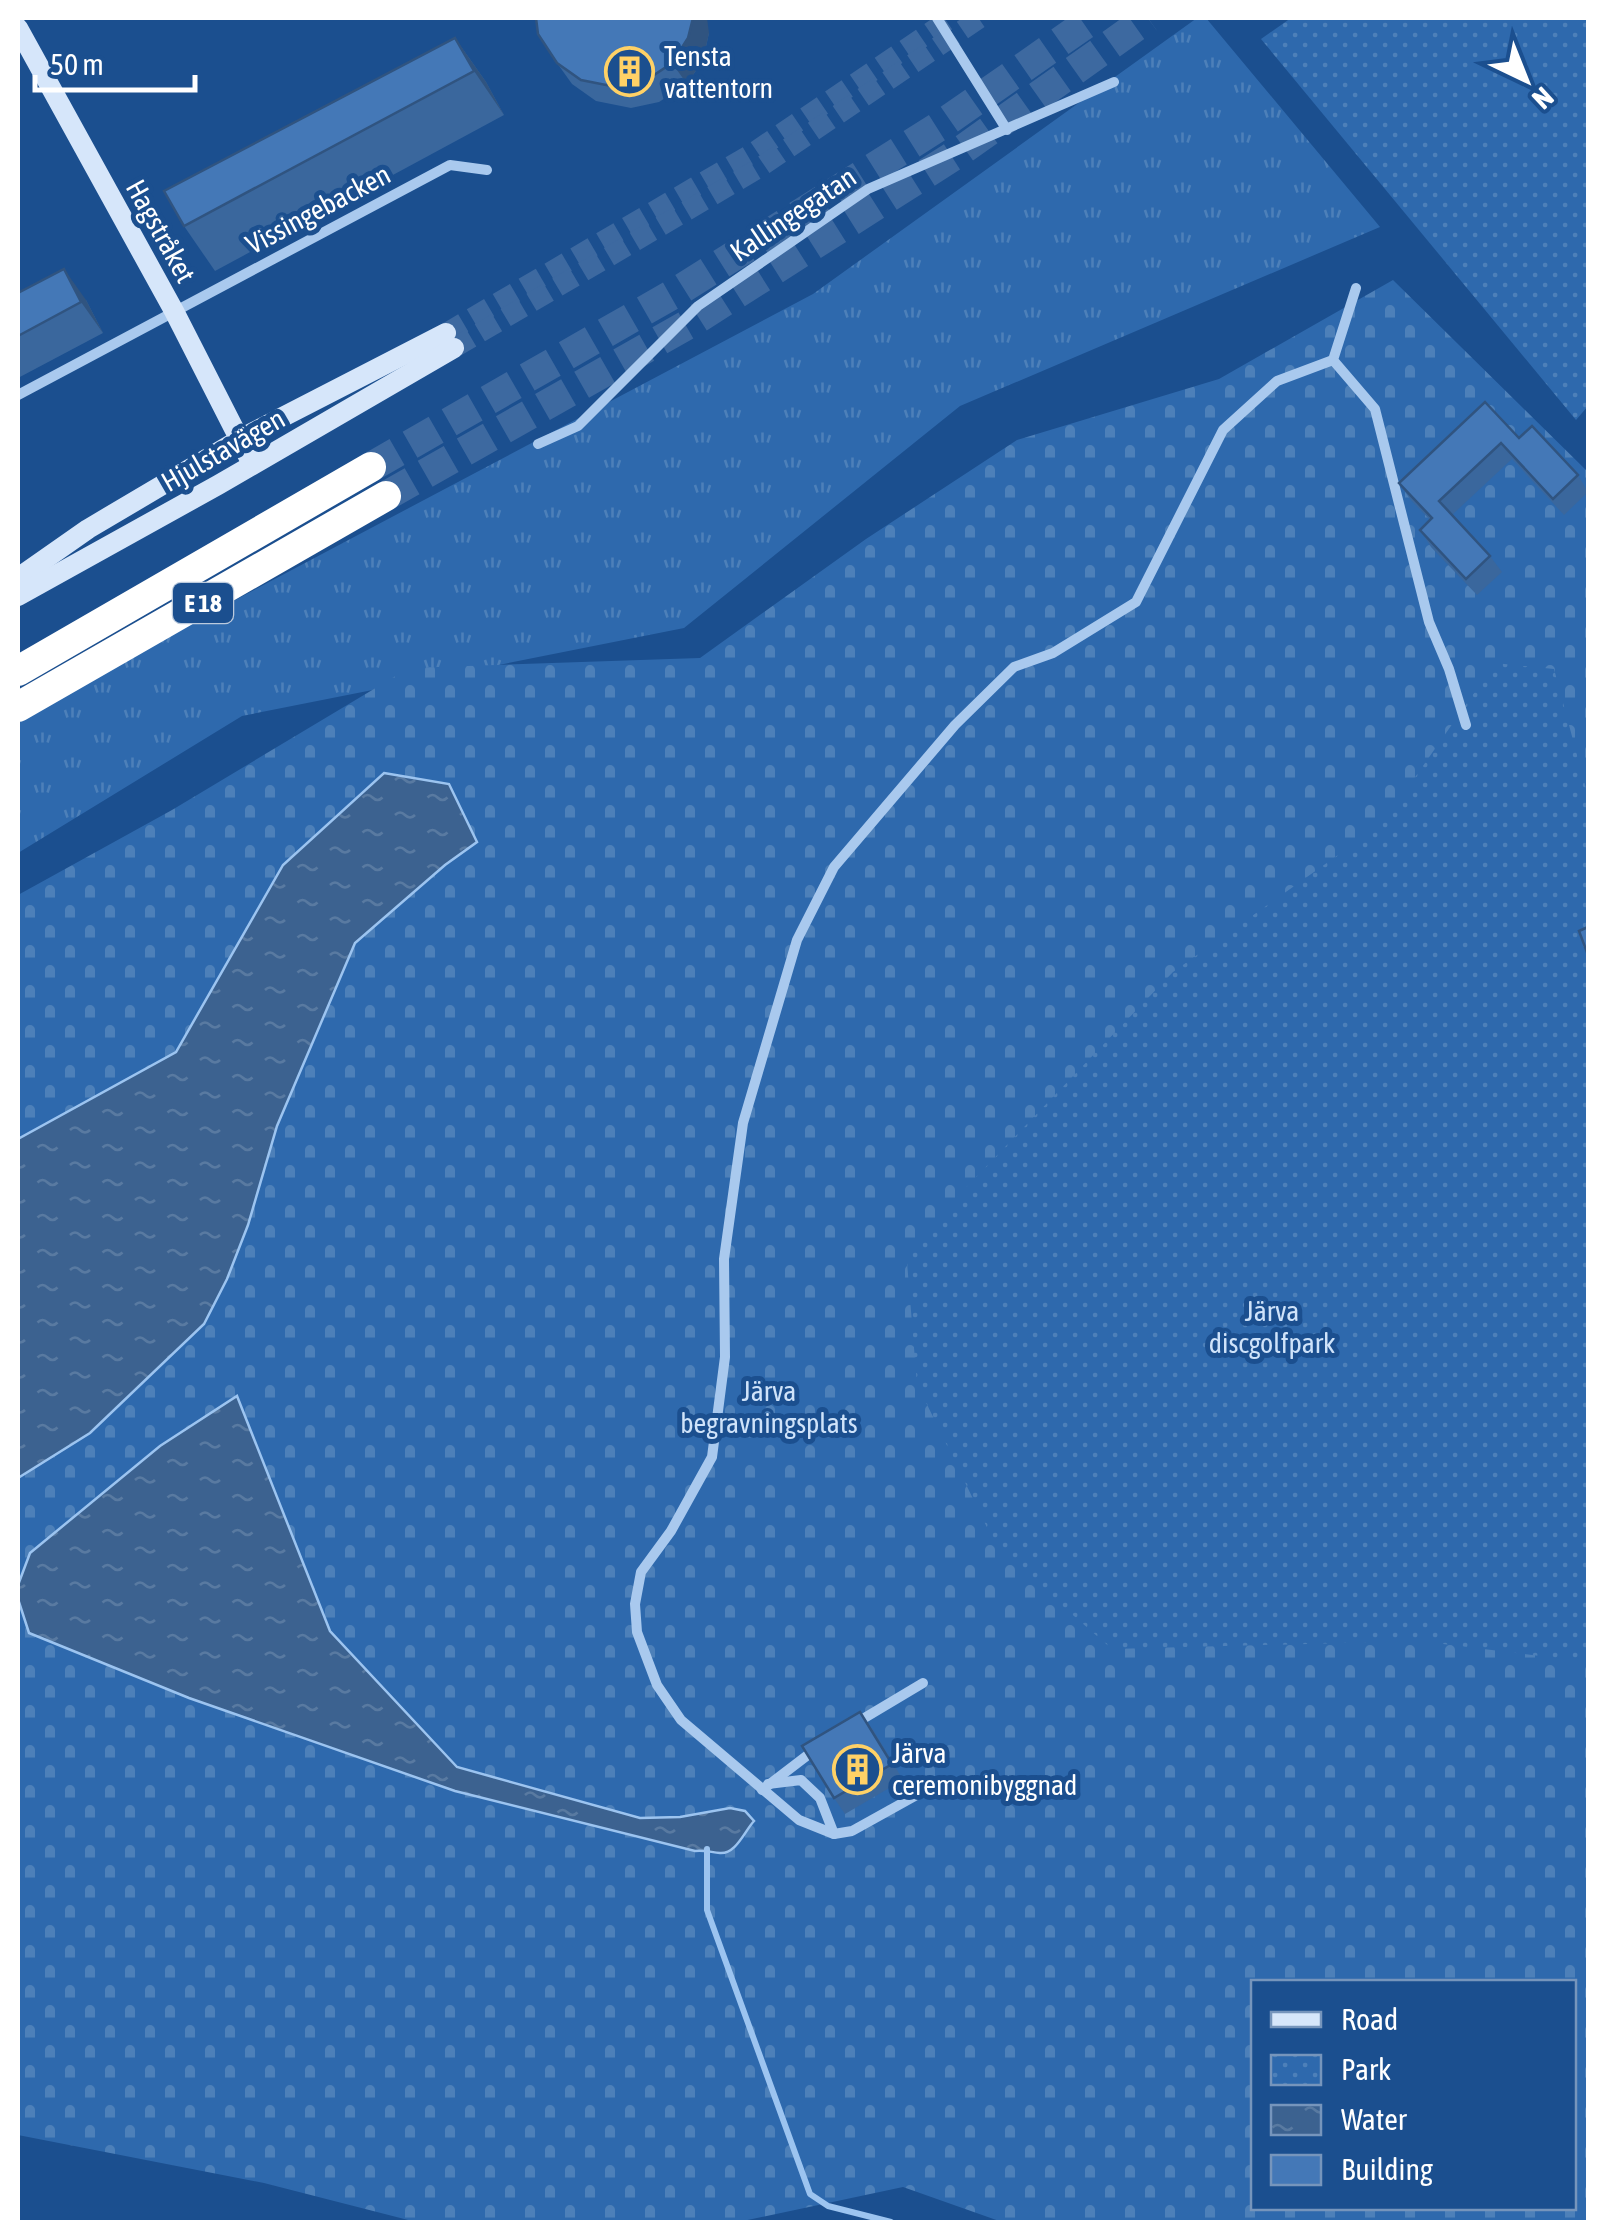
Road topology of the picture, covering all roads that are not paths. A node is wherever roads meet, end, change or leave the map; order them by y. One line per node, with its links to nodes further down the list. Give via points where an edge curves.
1 (936, 18): 5 (street)
2 (18, 28): 3 (main road, Hagstråket)
3 (24, 54): 8 (main road, Hagstråket)
4 (1114, 82): 5 (street, Kallingegatan)
5 (1008, 130): 12 (street, Kallingegatan, via 868,189 698,306 578,426)
6 (486, 170): 8 (street, Vissingebacken, via 450,165)
7 (1356, 288): 9 (street)
8 (174, 311): 10 (street, Vissingebacken); 11 (main road, Hagstråket)
9 (1333, 360): 20 (street, via 1375,409 1429,622); 24 (street, via 1277,381 1223,430 1136,602 1052,653 1014,667 954,726 834,867 797,940 743,1123 724,1259 726,1357 712,1457 641,1572 635,1604 636,1632 681,1720)
10 (18, 395)
11 (240, 439): 13 (main road, Hagstråket); 13 (main road, Hjulstavägen, via 450,340); 16 (main road, Hjulstavägen)
12 (538, 444)
13 (252, 464): 17 (main road, Hjulstavägen)
14 (370, 468): 18 (highway, E 18)
15 (386, 496): 19 (highway, E 18)
16 (18, 578)
17 (18, 596)
18 (18, 670)
19 (18, 707)
20 (1466, 725)
21 (923, 1683): 22 (street)
22 (850, 1726)
23 (825, 1742): 24 (street)
24 (765, 1787): 26 (street, via 799,1820); 26 (street, via 802,1780 820,1798)
25 (915, 1796): 26 (street)
26 (834, 1834)

